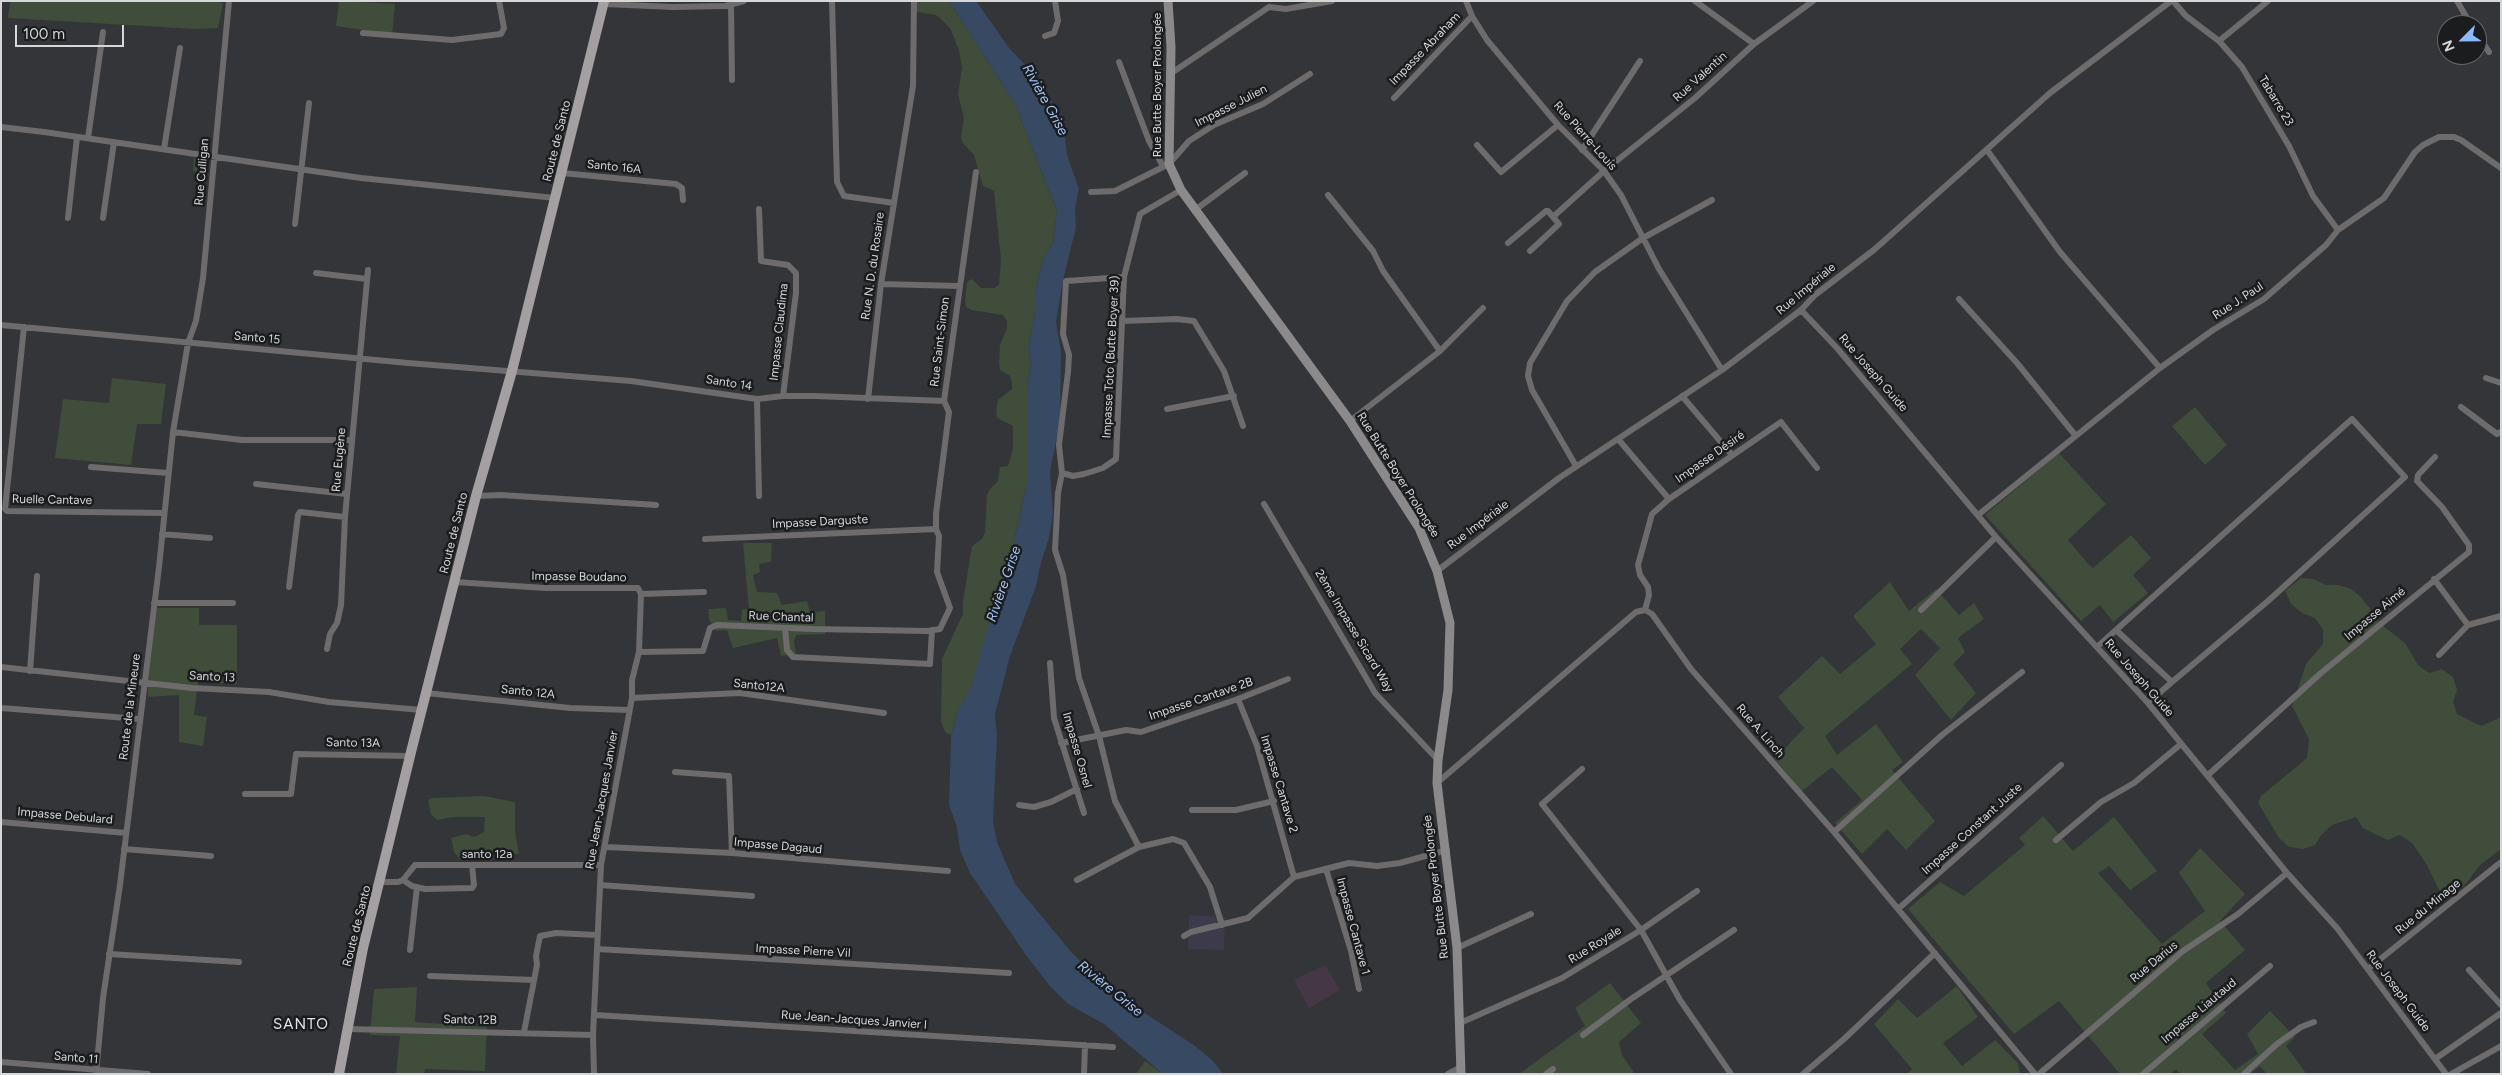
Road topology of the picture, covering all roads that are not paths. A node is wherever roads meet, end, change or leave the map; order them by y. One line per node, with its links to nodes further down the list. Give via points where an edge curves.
1 (229, 1): 45 (street, Rue Culligan)
2 (499, 1): 22 (street, via 504,28 501,34 452,40)
3 (744, 1): 17 (street)
4 (832, 1): 59 (street, Rue N. D. du Rosaire, via 837,182 844,196)
5 (914, 1): 59 (street, via 913,86)
6 (1054, 1): 23 (street, via 1058,21 1054,33)
7 (1168, 1): 31 (street, Rue Butte Boyer Prolongée)
8 (1275, 1): 18 (street)
9 (1332, 1): 18 (street, via 1286,9)
10 (1466, 1): 20 (street, Rue Pierre-Louis)
11 (1695, 1): 25 (street)
12 (1813, 1): 25 (street, Rue Valentin)
13 (2172, 1): 24 (street, Tabarre 23); 44 (street, Rue Impériale, via 2050,93)
14 (2268, 1): 24 (street)
15 (2457, 1): 19 (street)
16 (604, 2): 17 (street, via 673,7); 49 (main road, Route de Santo)
17 (731, 5): 33 (street)
18 (1269, 7): 31 (street)
19 (2465, 15)
20 (1472, 16): 34 (street, Impasse Abraham); 36 (street, Rue Pierre-Louis)
21 (103, 32): 39 (street)
22 (363, 34)
23 (1045, 36)
24 (2218, 41): 66 (street, Tabarre 23, via 2242,67 2289,146 2312,196)
25 (1754, 44): 51 (street, Rue Valentin, via 1695,98)
26 (180, 48): 42 (street)
27 (2487, 49): 28 (street)
28 (2489, 52)
29 (1640, 61): 43 (street)
30 (1119, 62): 46 (street, via 1149,141)
31 (1170, 74): 46 (street, Rue Butte Boyer Prolongée)
32 (1310, 74): 46 (street, Impasse Julien, via 1263,104 1214,125 1189,141)
33 (732, 80)
34 (1394, 98)
35 (308, 103): 48 (street)
36 (1558, 125): 41 (street, via 1501,172); 43 (street, Rue Pierre-Louis)
37 (1, 127): 38 (street)
38 (77, 136): 39 (street); 63 (street)
39 (88, 138): 40 (street)
40 (114, 142): 42 (street); 64 (street)
41 (1477, 145)
42 (164, 149): 45 (street)
43 (1582, 150): 51 (street, Rue Pierre-Louis)
44 (1987, 150): 78 (street, Rue Impériale); 85 (street, via 2060,252)
45 (215, 157): 48 (street); 82 (street, Rue Culligan, via 203,278 196,321)
46 (1166, 165): 53 (street, Rue Butte Boyer Prolongée); 54 (street, via 1115,191)
47 (2501, 168): 66 (street, Rue J. Paul, via 2462,140 2439,137 2415,152 2384,198)
48 (300, 170): 56 (street); 65 (street)
49 (562, 172): 56 (main road, Route de Santo); 57 (street, Santo 16A, via 679,185 684,192)
50 (976, 172): 75 (street, Rue Saint-Simon)
51 (1604, 172): 62 (street, Rue Valentin); 67 (street, Rue Pierre-Louis)
52 (1245, 173): 61 (street)
53 (1181, 190): 61 (street, Rue Butte Boyer Prolongée); 72 (street, Impasse Toto (Butte Boyer 39), via 1140,214)
54 (1091, 192)
55 (1328, 195): 83 (street, via 1373,251 1383,271)
56 (555, 198): 87 (main road, Route de Santo)
57 (683, 200)
58 (1712, 200): 67 (street)
59 (894, 202): 74 (street, Rue N. D. du Rosaire)
60 (759, 208): 90 (street, Impasse Claudima, via 761,261 788,265 796,273)
61 (1195, 210): 98 (street, Rue Butte Boyer Prolongée)
62 (1554, 216): 68 (street, via 1546,211); 69 (street, via 1559,224)
63 (68, 218)
64 (103, 218)
65 (295, 224)
66 (2338, 230): 85 (street, Rue J. Paul, via 2326,245 2264,299)
67 (1643, 238): 86 (street, Rue Pierre-Louis); 107 (street, via 1595,272 1567,301 1530,363 1528,376 1532,390)
68 (1508, 243)
69 (1530, 251)
70 (368, 270): 73 (street, Rue Eugène)
71 (316, 273): 73 (street)
72 (1124, 277): 79 (street, Impasse Toto (Butte Boyer 39)); 110 (street, via 1066,281 1063,334 1069,355 1059,445)
73 (367, 279): 84 (street, Rue Eugène)
74 (881, 284): 75 (street); 94 (street, Rue N. D. du Rosaire)
75 (959, 286): 95 (street, Rue Saint-Simon)
76 (1959, 299): 102 (street, via 2017,363)
77 (1483, 308): 83 (street)
78 (1801, 310): 86 (street, Rue Impériale); 120 (street, Rue Joseph Guide, via 1838,348)
79 (1124, 321): 91 (street, via 1194,321 1224,371); 110 (street, Impasse Toto (Butte Boyer 39), via 1116,459 1103,468 1084,474)
80 (1, 325): 81 (street, Santo 15)
81 (24, 326): 82 (street, Santo 15); 119 (street, Ruelle Cantave, via 5,509)
82 (188, 343): 84 (street, Santo 15); 100 (street, Route de la Mineure)
83 (1440, 351): 98 (street)
84 (360, 358): 87 (street, Santo 15); 104 (street, Rue Eugène)
85 (2160, 368): 102 (street, Rue J. Paul, via 2101,418)
86 (1722, 370): 92 (street, Rue Impériale)
87 (512, 372): 93 (street, Santo 14, via 649,383); 114 (main road, Route de Santo)
88 (2486, 378): 89 (street)
89 (2501, 383)
90 (783, 396): 93 (street, Santo 14); 94 (street, Santo 14)
91 (1234, 396): 97 (street); 99 (street)
92 (1682, 396): 103 (street, Rue Impériale); 105 (street)
93 (757, 399): 115 (street)
94 (868, 399): 95 (street, Santo 14)
95 (944, 401): 122 (street, Rue Saint-Simon, via 949,412)
96 (2461, 407): 101 (street, via 2497,434)
97 (1167, 409)
98 (1350, 421): 127 (street, Rue Butte Boyer Prolongée, via 1419,528)
99 (1244, 426)
100 (173, 432): 104 (street, via 242,440); 111 (street, Route de la Mineure)
101 (2501, 432)
102 (2075, 435): 120 (street, Rue J. Paul)
103 (1618, 439): 107 (street, Rue Impériale); 116 (street, Impasse Désiré)
104 (352, 440): 113 (street, Rue Eugène)
105 (1732, 455): 109 (street, Impasse Désiré, via 1782,422); 116 (street, Impasse Désiré)
106 (2435, 457): 129 (street, Impasse Aimé, via 2417,481 2442,507 2470,548)
107 (1576, 466): 127 (street, Rue Impériale)
108 (91, 467): 111 (street)
109 (1816, 468)
110 (1062, 473): 164 (street, via 1055,550 1063,575 1079,678)
111 (168, 474): 119 (street, Route de la Mineure)
112 (256, 484): 113 (street)
113 (347, 494): 121 (street, Rue Eugène)
114 (476, 496): 118 (street); 130 (main road, Route de Santo)
115 (759, 496)
116 (1669, 499): 136 (street, via 1652,514 1638,565 1648,587)
117 (1264, 504): 168 (street, 2ème Impasse Sicard Way, via 1375,693)
118 (656, 506)
119 (164, 513): 123 (street, Route de la Mineure)
120 (1978, 515): 124 (street, Rue Joseph Guide)
121 (345, 517): 131 (street, via 300,512); 145 (street, Rue Eugène, via 341,605)
122 (936, 529): 126 (street, Impasse Darguste); 141 (street, Rue Saint-Simon, via 939,536 937,572 950,608)
123 (162, 534): 125 (street); 134 (street, Route de la Mineure)
124 (1996, 537): 137 (street); 144 (street, Rue Joseph Guide)
125 (210, 538)
126 (705, 540)
127 (1437, 571): 168 (street, Rue Butte Boyer Prolongée, via 1450,623 1448,690)
128 (37, 576): 150 (street)
129 (2434, 579): 139 (street); 172 (street, Impasse Aimé, via 2302,690)
130 (455, 582): 133 (street, Impasse Boudano, via 545,588 638,588); 155 (main road, Route de Santo)
131 (289, 587)
132 (704, 592): 133 (street)
133 (641, 594): 146 (street, Impasse Boudano)
134 (154, 603): 135 (street); 154 (street, Route de la Mineure)
135 (233, 603)
136 (1645, 610): 173 (street, via 1636,612); 181 (street, Rue A. Linch, via 1652,614 1691,669)
137 (1921, 610)
138 (2501, 616): 139 (street)
139 (2468, 625): 147 (street)
140 (785, 628): 142 (street, Rue Chantal); 142 (street, via 788,654 793,657 930,664); 146 (street, Rue Chantal, via 716,625 710,628 704,651)
141 (940, 629): 142 (street, Rue Chantal)
142 (932, 630)
143 (2116, 630): 144 (street); 153 (street); 153 (street, via 2352,419 2405,477)
144 (2097, 647): 158 (street, Rue Joseph Guide)
145 (328, 649)
146 (639, 652): 156 (street, Rue Jean-Jacques Janvier, via 632,680)
147 (2438, 655)
148 (1050, 663): 165 (street, Impasse Osnel, via 1054,718)
149 (1, 667): 150 (street, Santo 13)
150 (30, 671): 154 (street, Santo 13)
151 (2022, 672): 181 (street, via 1942,735)
152 (1288, 679): 157 (street, Impasse Cantave 2B)
153 (2172, 682): 158 (street)
154 (144, 683): 160 (street, Santo 13, via 269,692 328,702); 163 (street, Route de la Mineure)
155 (426, 693): 160 (main road, Route de Santo); 161 (street, Santo 12A, via 570,708)
156 (632, 698): 161 (street, Rue Jean-Jacques Janvier); 162 (street, Santo12A, via 740,693)
157 (1238, 699): 164 (street, Impasse Cantave 2B, via 1140,732 1126,730); 176 (street, Impasse Cantave 2)
158 (2148, 703): 166 (street, Rue Joseph Guide)
159 (1, 708): 163 (street)
160 (422, 710): 167 (main road, Route de Santo)
161 (629, 710): 184 (street, Rue Jean-Jacques Janvier)
162 (884, 713)
163 (139, 719): 182 (street, Route de la Mineure)
164 (1098, 736): 165 (street, Impasse Cantave 2B); 185 (street, via 1115,801)
165 (1061, 743): 174 (street, Impasse Osnel)
166 (2181, 744): 172 (street, Rue Joseph Guide); 183 (street, via 2134,783 2101,802)
167 (410, 756): 175 (street, Santo 13A, via 296,754 291,794); 199 (main road, Route de Santo)
168 (1438, 760): 173 (street, Rue Butte Boyer Prolongée)
169 (2062, 765): 204 (street, Impasse Constant Juste)
170 (1582, 769): 207 (street, via 1542,804)
171 (675, 772): 188 (street, via 729,776)
172 (2208, 775): 195 (street, Rue Joseph Guide)
173 (1437, 783): 187 (street, Rue Butte Boyer Prolongée)
174 (1076, 789): 177 (street, via 1037,806); 179 (street, Impasse Osnel)
175 (244, 794)
176 (1274, 801): 178 (street, via 1236,810); 196 (street, Impasse Cantave 2)
177 (1019, 805)
178 (1192, 810)
179 (1084, 814)
180 (1, 822): 182 (street, Impasse Debulard)
181 (1834, 832): 204 (street, Rue A. Linch)
182 (126, 833): 186 (street, Route de la Mineure)
183 (2056, 840)
184 (606, 847): 188 (street, Impasse Dagaud); 192 (street, Rue Jean-Jacques Janvier)
185 (1139, 847): 198 (street); 206 (street, via 1173,839 1184,843 1210,887)
186 (124, 849): 189 (street); 215 (street, Route de la Mineure)
187 (1447, 850): 193 (street, via 1400,863 1377,866 1349,863); 211 (street, Rue Butte Boyer Prolongée)
188 (732, 853): 194 (street, Impasse Dagaud)
189 (211, 856)
190 (2501, 862): 218 (street, Rue du Minage)
191 (472, 865): 192 (street, santo 12a); 197 (street, santo 12a, via 414,865); 201 (street, via 472,888)
192 (601, 865): 200 (street, Rue Jean-Jacques Janvier)
193 (1326, 868): 196 (street); 224 (street, Impasse Cantave 1, via 1351,951)
194 (948, 870)
195 (2287, 873): 218 (street, Rue Joseph Guide, via 2337,928); 251 (street, Rue Darius, via 2238,914 2183,951)
196 (1294, 877): 206 (street, via 1248,918)
197 (403, 880): 199 (street); 201 (street)
198 (1077, 880)
199 (380, 882): 230 (main road, Route de Santo)
200 (600, 885): 203 (street); 209 (street, Rue Jean-Jacques Janvier)
201 (417, 888): 213 (street)
202 (1697, 891): 207 (street)
203 (752, 896)
204 (1898, 909): 214 (street, Rue A. Linch)
205 (1531, 914): 211 (street)
206 (1222, 925): 210 (street)
207 (1641, 930): 221 (street, Rue Royale); 229 (street, Rue Royale, via 1562,978)
208 (1734, 930): 221 (street)
209 (597, 935): 212 (street, Rue Jean-Jacques Janvier); 223 (street, via 556,933 540,936)
210 (1184, 936)
211 (1457, 948): 229 (street, Rue Butte Boyer Prolongée)
212 (597, 949): 220 (street, Impasse Pierre Vil); 227 (street, Rue Jean-Jacques Janvier)
213 (410, 950)
214 (1935, 953): 249 (street); 250 (street, Rue A. Linch)
215 (110, 954): 216 (street); 241 (street, Route de la Mineure)
216 (239, 962)
217 (2270, 966): 252 (street, Impasse Liautaud)
218 (2368, 969): 237 (street, Rue Joseph Guide)
219 (2469, 970): 225 (street)
220 (1009, 973)
221 (1666, 975): 233 (street); 248 (street, Rue Royale)
222 (430, 976): 223 (street)
223 (534, 980): 231 (street)
224 (1358, 989)
225 (2501, 1005)
226 (2501, 1013): 237 (street)
227 (594, 1015): 232 (street, Rue Jean-Jacques Janvier); 234 (street, Rue Jean-Jacques Janvier I)
228 (2314, 1022): 253 (street, via 2300,1026)
229 (1460, 1023): 240 (street, Rue Butte Boyer Prolongée)
230 (347, 1029): 231 (street, Santo 12B); 243 (main road, Route de Santo)
231 (524, 1032): 232 (street, Santo 12B)
232 (593, 1035): 244 (street, Rue Jean-Jacques Janvier)
233 (1583, 1035)
234 (1085, 1045): 235 (street, Rue Jean-Jacques Janvier I); 245 (street)
235 (1113, 1046)
236 (2501, 1046): 255 (street)
237 (2436, 1059): 254 (street, Rue Joseph Guide)
238 (1, 1062): 241 (street, Santo 11)
239 (1552, 1069): 247 (street)
240 (1461, 1070): 246 (street)
241 (96, 1072): 242 (street, Santo 11)
242 (148, 1074)
243 (339, 1074)
244 (594, 1074)
245 (1084, 1074)
246 (1448, 1074)
247 (1546, 1074)
248 (1731, 1074)
249 (1803, 1074)
250 (2035, 1074)
251 (2039, 1074)
252 (2143, 1074)
253 (2244, 1074)
254 (2446, 1074)
255 (2451, 1074)

